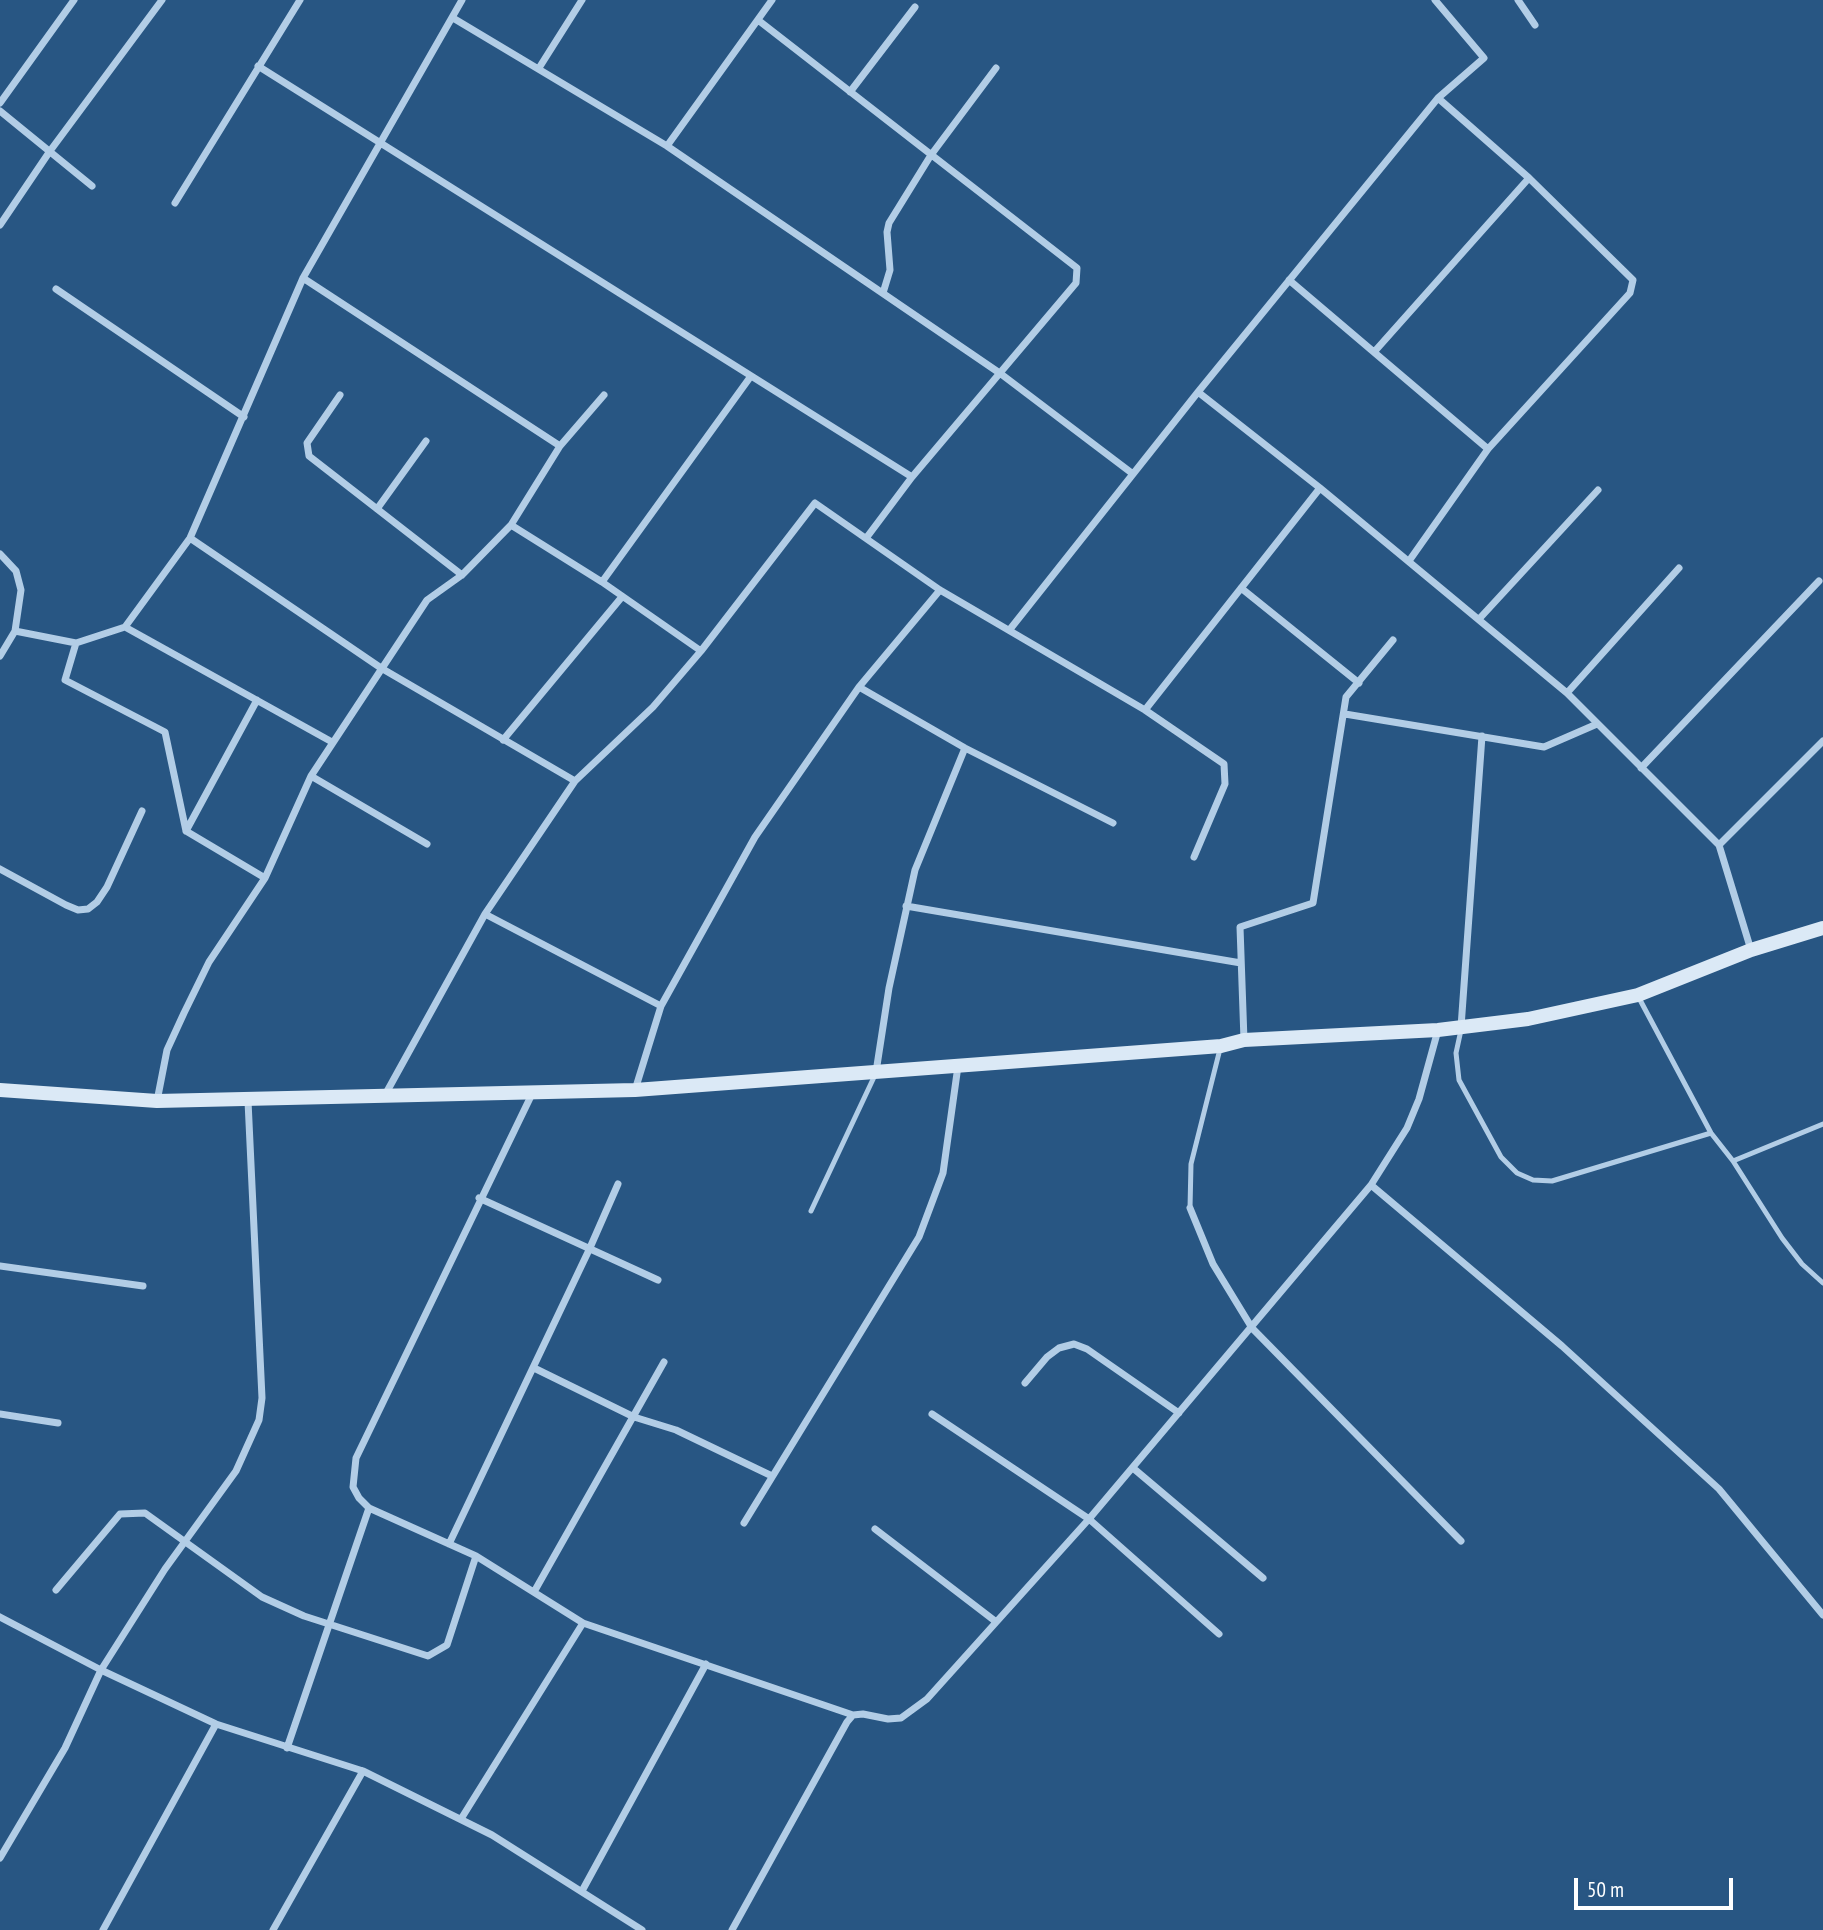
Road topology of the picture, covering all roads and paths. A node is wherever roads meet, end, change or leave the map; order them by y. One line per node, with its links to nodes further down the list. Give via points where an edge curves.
1 (74, 0): 18 (street)
2 (162, 0): 22 (street)
3 (300, 0): 13 (street)
4 (462, 0): 10 (street)
5 (582, 0): 14 (street)
6 (772, 0): 11 (street)
7 (1435, 0): 17 (street, via 1484,58)
8 (1518, 0): 12 (street)
9 (915, 7): 16 (street)
10 (453, 18): 14 (street); 20 (street)
11 (758, 20): 16 (street); 21 (street)
12 (1535, 25)
13 (258, 66): 20 (street); 26 (street)
14 (539, 68): 21 (street)
15 (996, 68): 23 (street)
16 (850, 92): 23 (street)
17 (1438, 98): 24 (street); 29 (street)
18 (0, 103)
19 (0, 111): 22 (street)
20 (380, 145): 28 (street); 34 (street)
21 (667, 146): 31 (street)
22 (50, 151): 25 (street); 27 (street)
23 (931, 155): 31 (street, via 889,223 890,270); 33 (street, via 1077,268 1076,282)
24 (1529, 178): 32 (street); 41 (street, via 1633,280 1633,287)
25 (92, 186)
26 (175, 203)
27 (0, 225)
28 (303, 278): 38 (street); 40 (street)
29 (1289, 280): 32 (street); 35 (street)
30 (56, 289): 38 (street)
31 (883, 293): 33 (street)
32 (1375, 351): 41 (street)
33 (1001, 374): 42 (street); 43 (street)
34 (751, 376): 43 (street); 55 (street)
35 (1198, 393): 42 (street); 44 (street)
36 (340, 395): 46 (street, via 306,450)
37 (604, 395): 40 (street)
38 (244, 417): 49 (street)
39 (426, 441): 46 (street)
40 (560, 446): 47 (street)
41 (1488, 449): 51 (street)
42 (1133, 474): 61 (street)
43 (912, 477): 48 (street)
44 (1320, 488): 51 (street); 56 (street)
45 (1598, 490): 59 (street)
46 (376, 509): 53 (street)
47 (511, 525): 53 (street); 55 (street)
48 (867, 537): 57 (street); 65 (street, via 815,503)
49 (190, 538): 60 (street); 67 (street)
50 (0, 554): 62 (street, via 16,571 21,590)
51 (1409, 561): 59 (street)
52 (1679, 568): 70 (street)
53 (462, 575): 67 (street, via 427,600)
54 (1819, 581): 80 (street)
55 (602, 582): 58 (street)
56 (1241, 588): 68 (street); 72 (street)
57 (940, 590): 61 (street); 69 (street)
58 (621, 598): 65 (street); 76 (street)
59 (1480, 618): 70 (street)
60 (125, 627): 64 (street); 71 (street)
61 (1011, 628): 72 (street)
62 (15, 631): 64 (street); 66 (street)
63 (1392, 640): 68 (street)
64 (76, 643): 85 (street, via 65,680 165,732)
65 (701, 651): 82 (street, via 653,707)
66 (0, 656)
67 (381, 668): 76 (street); 78 (street)
68 (1359, 682): 73 (street, via 1346,697)
69 (859, 687): 79 (street); 97 (street, via 755,837)
70 (1567, 693): 74 (street)
71 (257, 700): 78 (street); 85 (street)
72 (1145, 710): 88 (street, via 1224,764 1225,783)
73 (1345, 714): 75 (street); 95 (street, via 1313,903 1240,927)
74 (1597, 724): 75 (street, via 1544,747); 80 (street)
75 (1482, 736): 98 (street)
76 (503, 740): 82 (street)
77 (1823, 741): 87 (street)
78 (332, 742): 81 (street)
79 (965, 748): 84 (street); 91 (street, via 915,870)
80 (1641, 768): 87 (street)
81 (311, 776): 86 (street); 90 (street)
82 (575, 781): 92 (street)
83 (142, 811): 89 (street, via 107,887 88,909 66,905)
84 (1113, 823)
85 (186, 831): 90 (street)
86 (427, 844)
87 (1719, 845): 94 (street)
88 (1194, 857)
89 (0, 869)
90 (265, 878): 108 (street, via 209,962 184,1013 167,1050)
91 (906, 906): 95 (street); 103 (street)
92 (485, 914): 97 (street); 107 (street)
93 (1823, 928): 94 (street)
94 (1751, 950): 96 (street)
95 (1241, 963): 100 (street)
96 (1638, 995): 98 (street, via 1528,1019); 111 (lane)
97 (661, 1006): 105 (street)
98 (1461, 1027): 99 (street); 111 (lane, via 1456,1053 1459,1080 1501,1157 1533,1180 1552,1181)
99 (1438, 1030): 100 (street); 114 (street, via 1407,1128)
100 (1244, 1040): 101 (street)
101 (1221, 1046): 102 (street); 116 (lane, via 1191,1164)
102 (958, 1065): 103 (street); 133 (street, via 943,1173 924,1226)
103 (876, 1072): 105 (street); 117 (lane)
104 (0, 1090): 108 (street)
105 (635, 1090): 106 (street)
106 (532, 1094): 107 (street); 115 (street)
107 (384, 1096): 109 (street)
108 (157, 1101): 109 (street)
109 (248, 1101): 139 (street, via 259,1420 236,1471)
110 (1823, 1124): 112 (lane)
111 (1711, 1133): 112 (lane)
112 (1733, 1161): 121 (lane, via 1782,1238)
113 (618, 1184): 118 (street)
114 (1371, 1185): 123 (street); 145 (street, via 1562,1346 1720,1489)
115 (479, 1198): 118 (street); 134 (street, via 356,1458 353,1487)
116 (1190, 1208): 123 (street, via 1213,1264)
117 (811, 1211)
118 (589, 1250): 120 (street); 125 (street)
119 (0, 1266): 122 (street)
120 (657, 1280)
121 (1823, 1283)
122 (143, 1286)
123 (1252, 1328): 127 (street); 138 (street)
124 (664, 1362): 130 (street)
125 (534, 1368): 130 (street); 140 (street)
126 (1026, 1383): 127 (street, via 1047,1357 1074,1345 1087,1349)
127 (1179, 1413): 132 (street)
128 (0, 1414): 131 (street)
129 (932, 1415): 135 (street)
130 (634, 1417): 133 (street, via 676,1430); 144 (street)
131 (58, 1423)
132 (1133, 1468): 135 (street); 142 (street)
133 (772, 1476): 136 (street)
134 (369, 1508): 140 (street); 149 (street)
135 (1089, 1519): 147 (street); 150 (street)
136 (744, 1523)
137 (875, 1529): 147 (street)
138 (1461, 1541)
139 (184, 1543): 143 (street, via 145,1513 120,1514); 149 (street, via 262,1597); 152 (street)
140 (449, 1544): 141 (street)
141 (476, 1556): 144 (street); 149 (street, via 454,1628 439,1652 428,1656)
142 (1264, 1578)
143 (56, 1590)
144 (534, 1592): 148 (street)
145 (1823, 1615)
146 (1, 1620): 152 (street)
147 (995, 1621): 153 (street, via 917,1709 901,1718)
148 (583, 1623): 151 (street); 157 (street)
149 (330, 1625): 155 (street)
150 (1219, 1634)
151 (706, 1664): 153 (street); 159 (street)
152 (101, 1670): 154 (street); 158 (street, via 59,1760)
153 (853, 1715): 163 (street)
154 (216, 1724): 155 (street); 160 (street)
155 (287, 1748): 156 (street)
156 (363, 1771): 157 (street); 161 (street)
157 (461, 1819): 159 (street)
158 (0, 1858)
159 (582, 1891): 162 (street)
160 (103, 1930)
161 (273, 1930)
162 (642, 1930)
163 (732, 1930)

